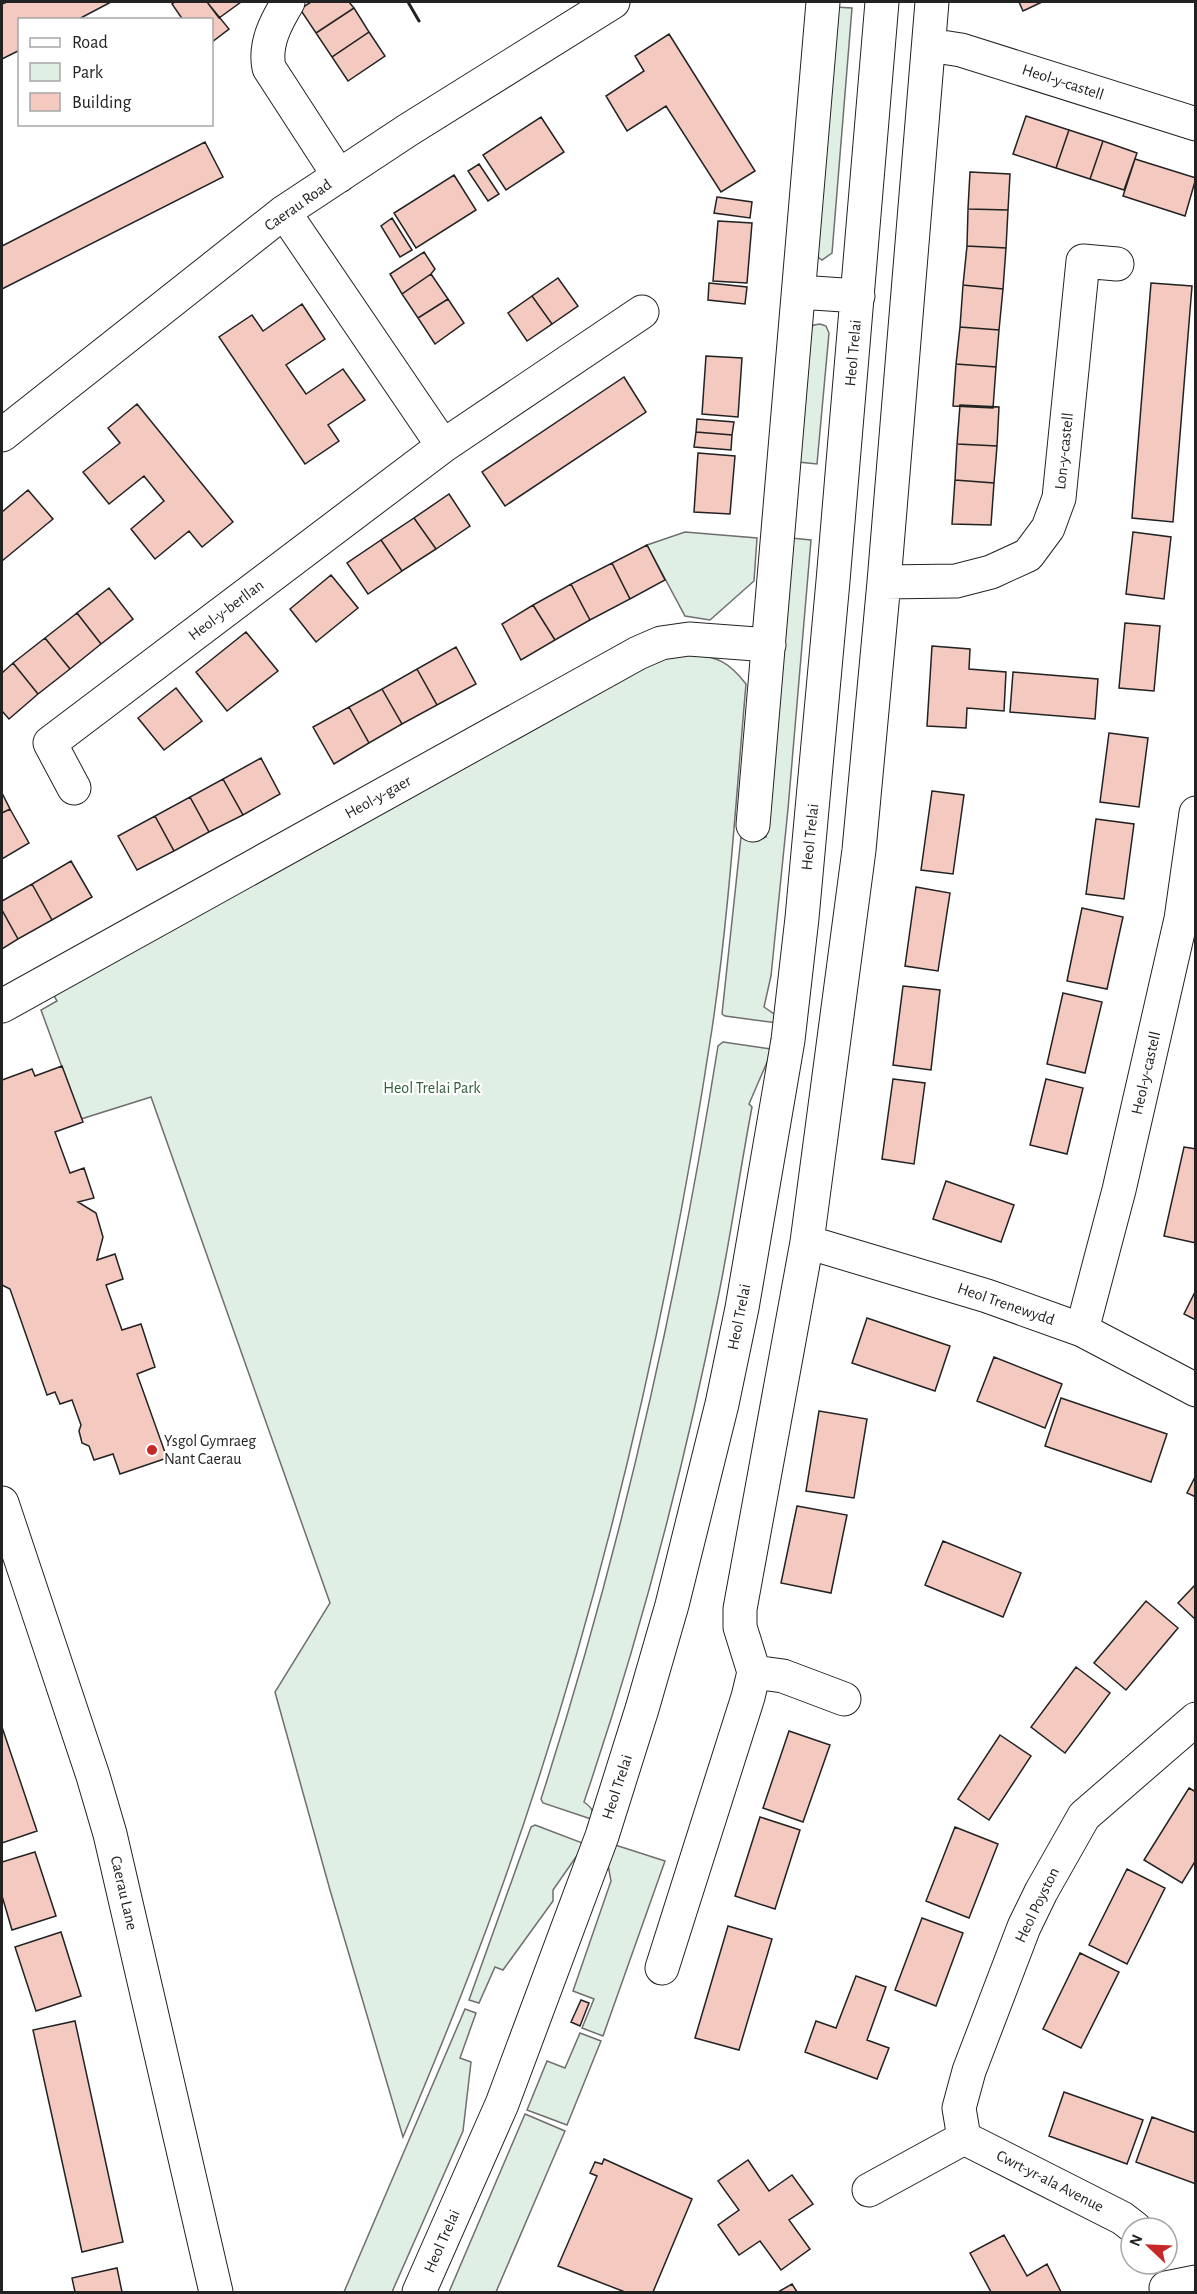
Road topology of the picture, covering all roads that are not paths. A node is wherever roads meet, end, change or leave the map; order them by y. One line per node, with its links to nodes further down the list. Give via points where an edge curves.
1 (288, 2): 8 (street, via 270,40 269,68)
2 (613, 2): 8 (street, Caerau Road)
3 (823, 2): 11 (street)
4 (882, 2): 12 (street, Heol Trelai)
5 (932, 2): 6 (street)
6 (929, 45): 7 (street, Heol-y-castell, via 961,50); 16 (street)
7 (1196, 124)
8 (339, 176): 9 (street, Caerau Road)
9 (284, 212): 14 (street, Caerau Road); 15 (street)
10 (1117, 264): 16 (street, Lon-y-castell, via 1083,261 1059,498 1048,528 1028,555 991,572 956,580)
11 (800, 292): 12 (street, Heol Trelai); 17 (street)
12 (858, 296): 34 (street, Heol Trelai, via 815,796 788,1040 722,1404 672,1605 602,1836 502,2103)
13 (642, 312): 15 (street, Heol-y-berllan)
14 (2, 435)
15 (443, 446): 18 (street, Heol-y-berllan, via 50,742)
16 (884, 582): 22 (street, via 859,850)
17 (769, 645): 20 (street); 21 (street, Heol-y-gaer, via 689,639 662,643 638,653)
18 (74, 788)
19 (1196, 813): 23 (street, Heol-y-castell, via 1181,919 1119,1190)
20 (753, 825)
21 (2, 1006)
22 (807, 1242): 23 (street, Heol Trenewydd, via 987,1296); 26 (street, via 740,1609 740,1627)
23 (1082, 1330): 24 (street, Heol Trenewydd)
24 (1196, 1389)
25 (2, 1503): 33 (street, Caerau Lane, via 110,1834)
26 (754, 1672): 27 (street, via 783,1676); 29 (street)
27 (844, 1699)
28 (1196, 1719): 30 (street, Heol Poyston, via 1084,1816 1041,1892 969,2071 959,2108)
29 (662, 1968)
30 (964, 2138): 31 (street); 32 (street, Cwrt-yr-ala Avenue)
31 (869, 2190)
32 (1119, 2216)
33 (216, 2292)
34 (419, 2292)

